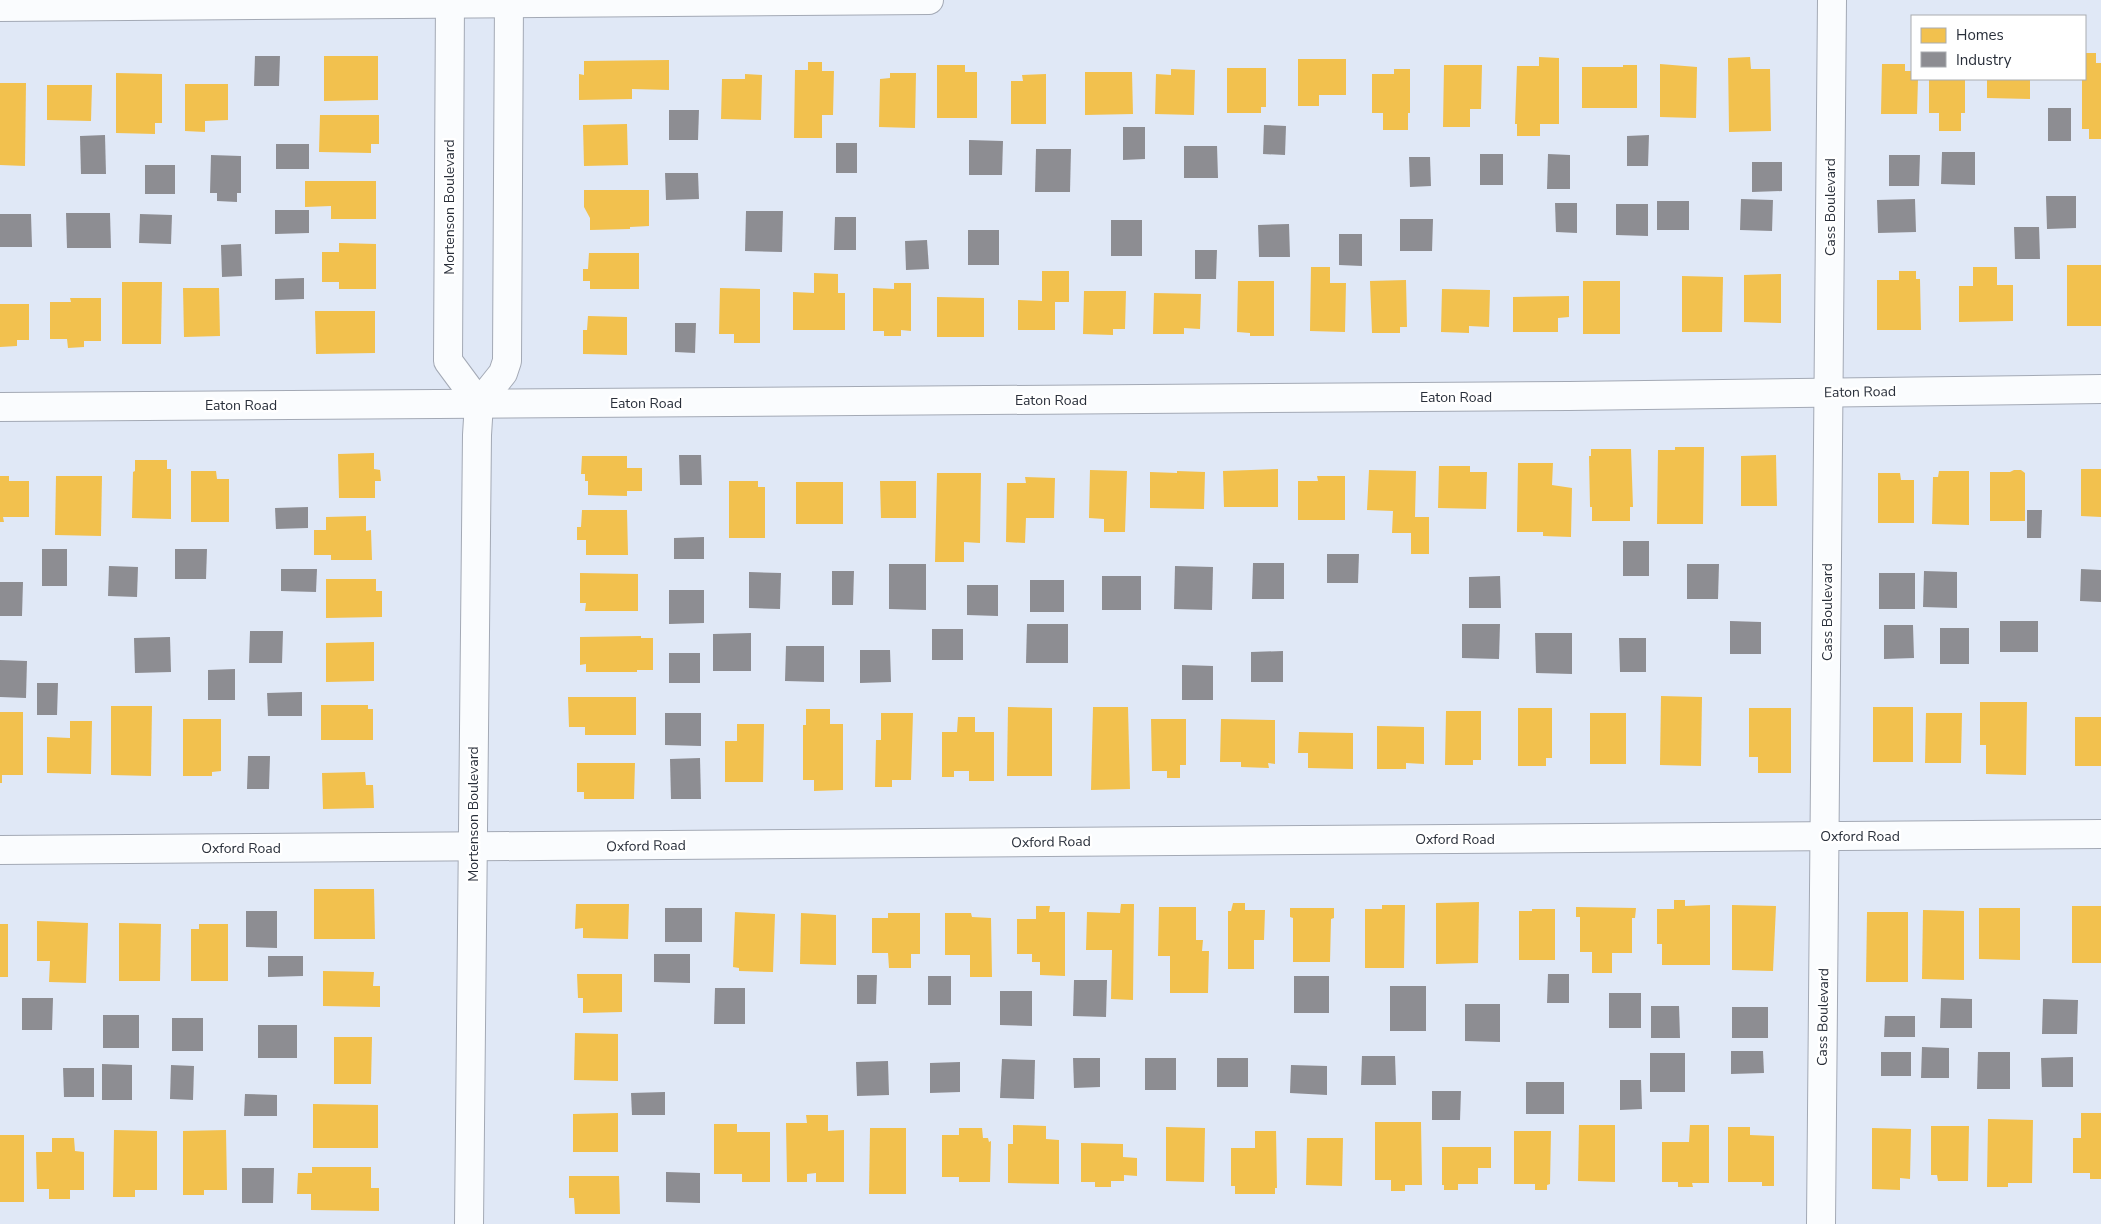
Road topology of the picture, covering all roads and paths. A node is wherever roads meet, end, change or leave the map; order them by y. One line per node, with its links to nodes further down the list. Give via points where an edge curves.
1 (929, 0): 3 (street)
2 (1832, 0): 7 (street, Cass Boulevard)
3 (509, 1): 4 (street); 8 (street, via 507,361 503,373)
4 (450, 2): 5 (street); 8 (street, Mortenson Boulevard, via 448,361)
5 (0, 7)
6 (2101, 389): 7 (street, Eaton Road)
7 (1828, 393): 8 (street, Eaton Road); 11 (street, Cass Boulevard)
8 (479, 403): 9 (street, Eaton Road); 12 (street, Mortenson Boulevard)
9 (0, 407)
10 (2101, 834): 11 (street, Oxford Road)
11 (1825, 836): 12 (street, Oxford Road); 15 (street, Cass Boulevard)
12 (473, 847): 13 (street, Oxford Road); 14 (street, Mortenson Boulevard)
13 (0, 850)
14 (469, 1224)
15 (1821, 1224)

